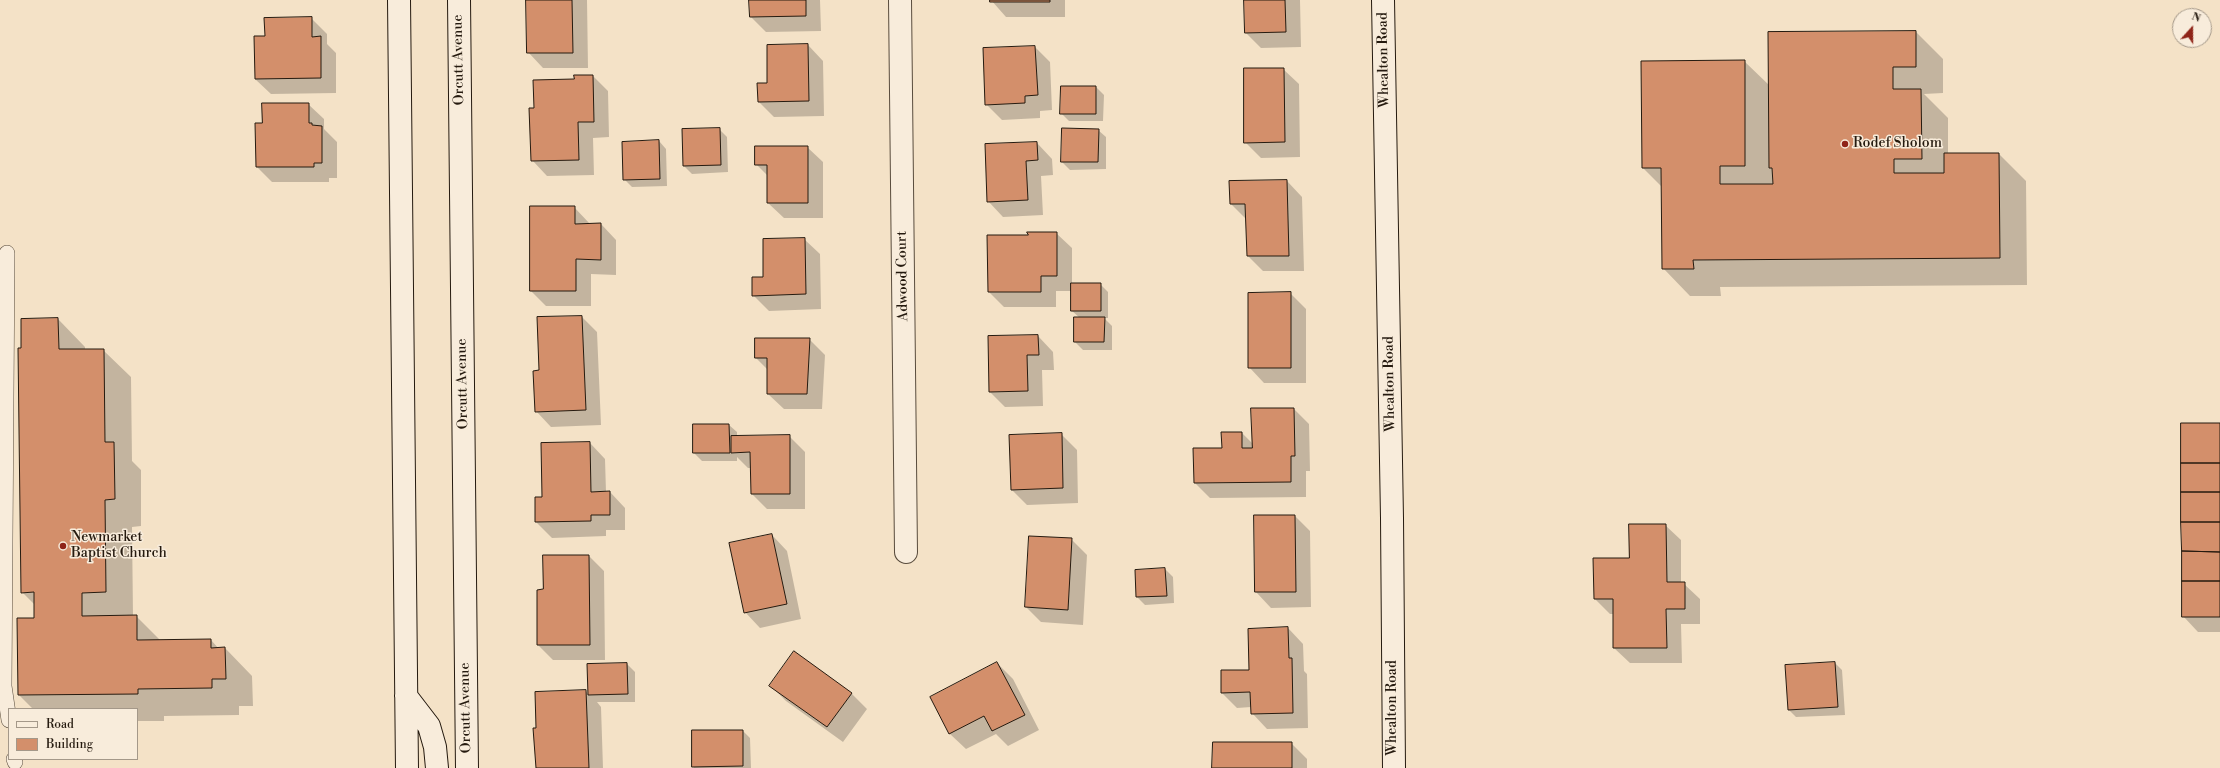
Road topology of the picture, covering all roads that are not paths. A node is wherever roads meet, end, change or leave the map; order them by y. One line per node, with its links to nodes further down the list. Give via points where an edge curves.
1 (399, 0): 7 (main road)
2 (459, 0): 11 (main road, Orcutt Avenue)
3 (900, 0): 6 (main road, Adwood Court)
4 (1383, 0): 12 (main road, Whealton Road)
5 (7, 253): 8 (lane, via 4,686)
6 (906, 552)
7 (406, 696): 9 (main road); 10 (main road, via 429,726)
8 (8, 713)
9 (406, 768)
10 (437, 768)
11 (467, 768)
12 (1394, 768)

